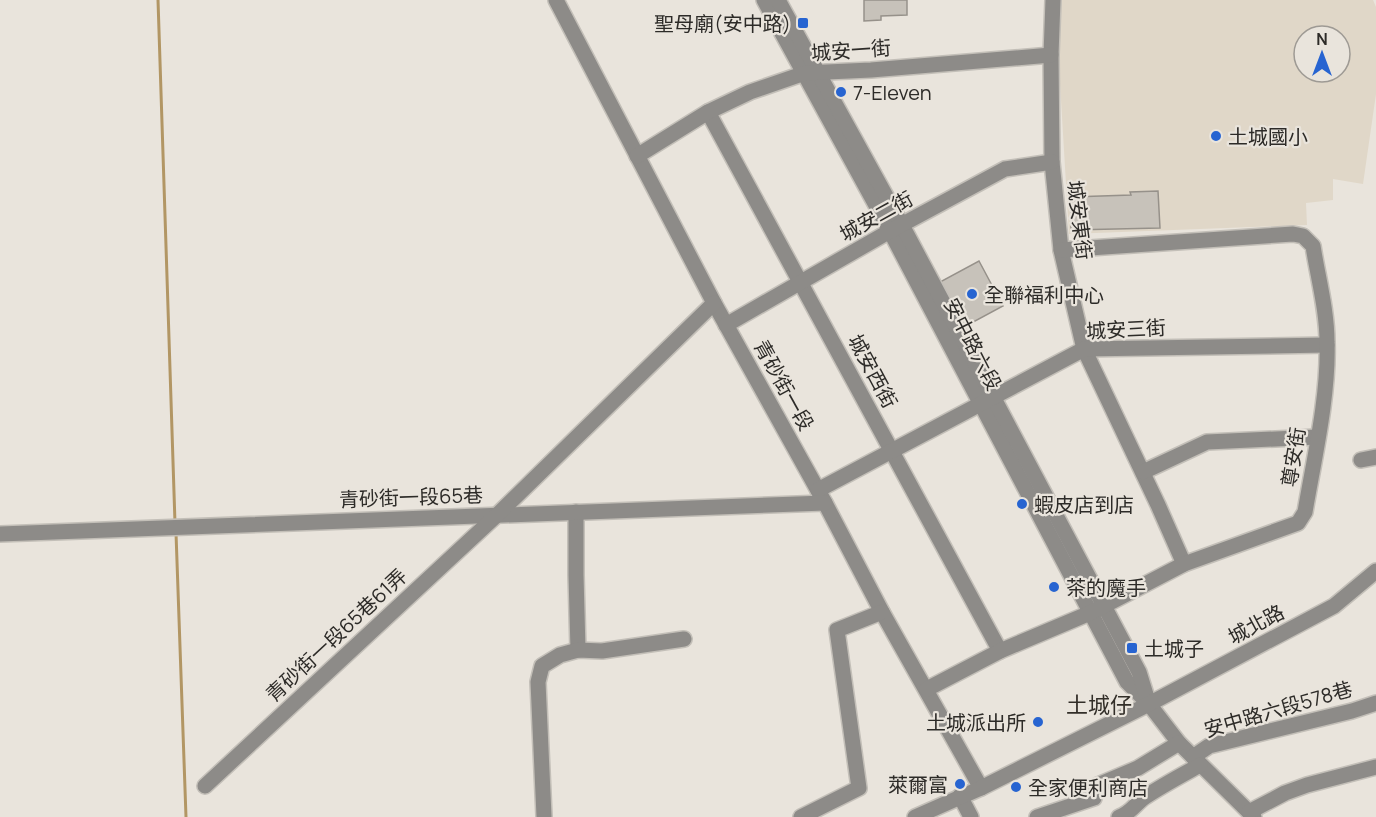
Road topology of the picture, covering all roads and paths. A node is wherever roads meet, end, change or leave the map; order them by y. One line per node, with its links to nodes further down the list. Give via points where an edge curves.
1 (556, 0): 8 (street, 青砂街一段)
2 (764, 0): 6 (street, 安中路六段)
3 (778, 0): 6 (street, 安中路六段)
4 (1053, 0): 5 (street, 城安東街)
5 (1051, 55): 6 (street, 城安一街); 9 (street, 城安東街)
6 (812, 73): 7 (street, 城安一街, via 750,92); 10 (street, 安中路六段)
7 (708, 112): 8 (street, 城安一街); 12 (street, 城安西街)
8 (637, 156): 13 (street, 青砂街一段)
9 (1053, 162): 10 (street, 城安二街, via 1005,169); 11 (street, 城安東街)
10 (896, 228): 12 (street, 城安二街); 17 (street, 安中路六段)
11 (1061, 250): 15 (street, 尊安街, via 1304,236 1312,246); 16 (street, 城安東街)
12 (801, 282): 14 (street, 城安二街); 19 (street, 城安西街)
13 (714, 303): 14 (street, 青砂街一段); 23 (street, 青砂街一段65巷61弄)
14 (726, 325): 21 (street, 青砂街一段)
15 (1327, 345): 16 (street, 城安三街); 18 (street, 尊安街)
16 (1084, 349): 17 (street, 城安三街); 20 (street, 城安東街)
17 (986, 400): 19 (street, 城安三街); 27 (street, 安中路六段)
18 (1317, 437): 20 (street, via 1207,442); 25 (street, 尊安街, via 1305,512 1298,523)
19 (892, 450): 21 (street, 城安三街); 31 (street, 城安西街)
20 (1143, 472): 25 (street, 城安東街)
21 (821, 497): 22 (street, 青砂街一段65巷); 28 (street, 青砂街一段)
22 (576, 512): 23 (street, 青砂街一段65巷); 30 (street)
23 (497, 515): 24 (street, 青砂街一段65巷); 38 (street, 青砂街一段65巷61弄)
24 (0, 534)
25 (1184, 564): 27 (street, 尊安街)
26 (1376, 571): 34 (street, 城北路, via 1334,606)
27 (1096, 610): 31 (street, 尊安街); 34 (street, 安中路六段, via 1127,682)
28 (882, 612): 32 (street, 青砂街一段); 43 (street, via 837,630 859,788)
29 (684, 639): 30 (street, via 602,651)
30 (578, 650): 42 (street, via 542,666 538,682)
31 (1000, 651): 32 (street, 尊安街)
32 (927, 689): 39 (street, 青砂街一段)
33 (1376, 703): 36 (street, 安中路六段578巷, via 1209,746)
34 (1149, 704): 35 (street, 安中路六段); 39 (street, 城北路)
35 (1179, 743): 36 (street, 安中路六段); 46 (street, via 1138,768 1098,785 1094,798)
36 (1197, 761): 41 (street, 安中路六段); 47 (street, 安中路六段578巷)
37 (1376, 767): 41 (street, via 1285,793)
38 (205, 786)
39 (981, 788): 40 (street, 城北路)
40 (960, 796): 44 (street, 城北路); 45 (street)
41 (1252, 814)
42 (544, 816)
43 (801, 817)
44 (915, 817)
45 (971, 817)
46 (1037, 817)
47 (1119, 817)

